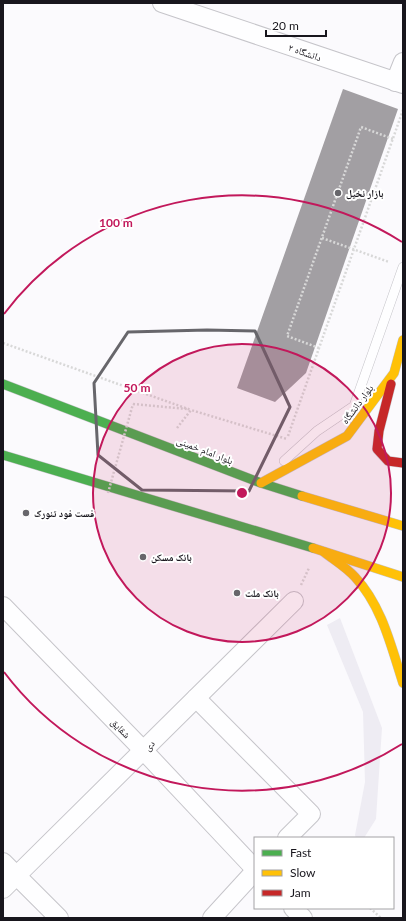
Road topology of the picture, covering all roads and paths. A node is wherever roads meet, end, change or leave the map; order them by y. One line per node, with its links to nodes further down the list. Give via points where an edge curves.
1 (162, 3): 3 (street, دانشگاه ۲)
2 (403, 62): 3 (street)
3 (399, 83)
4 (403, 110): 5 (path)
5 (393, 139): 6 (path, via 361,127); 7 (path)
6 (322, 238): 7 (path); 11 (path, via 287,336)
7 (354, 250): 8 (path); 11 (path)
8 (403, 267): 15 (lane, via 354,406)
9 (403, 340): 12 (main road, بلوار دانشگاه)
10 (3, 343): 14 (path)
11 (319, 348): 16 (path)
12 (394, 373): 19 (main road, via 377,449 388,461); 20 (main road, بلوار دانشگاه, via 347,436)
13 (3, 384): 17 (main road, بلوار امام خمینی)
14 (191, 410): 16 (path); 17 (path); 21 (path, bridge, via 133,404)
15 (317, 431): 16 (path); 20 (lane)
16 (287, 439)
17 (162, 445): 20 (main road, بلوار امام خمینی)
18 (3, 455): 23 (main road)
19 (403, 464)
20 (261, 483): 22 (main road, بلوار امام خمینی)
21 (108, 493)
22 (403, 526)
23 (321, 550): 24 (main road); 25 (path); 27 (main road, via 354,576 371,597 380,614)
24 (403, 577)
25 (294, 601): 28 (street, دی)
26 (3, 606): 29 (street, شقایق)
27 (403, 683)
28 (196, 698): 29 (street, دی); 30 (street, via 311,814)
29 (144, 751): 32 (street, شقایق); 34 (street, دی)
30 (288, 837)
31 (3, 862): 34 (street)
32 (254, 869)
33 (254, 871): 39 (street)
34 (17, 876): 35 (street, دی); 38 (street)
35 (3, 889)
36 (294, 909): 40 (street)
37 (371, 909): 41 (path)
38 (59, 918)
39 (212, 918)
40 (303, 918)
41 (381, 918)

